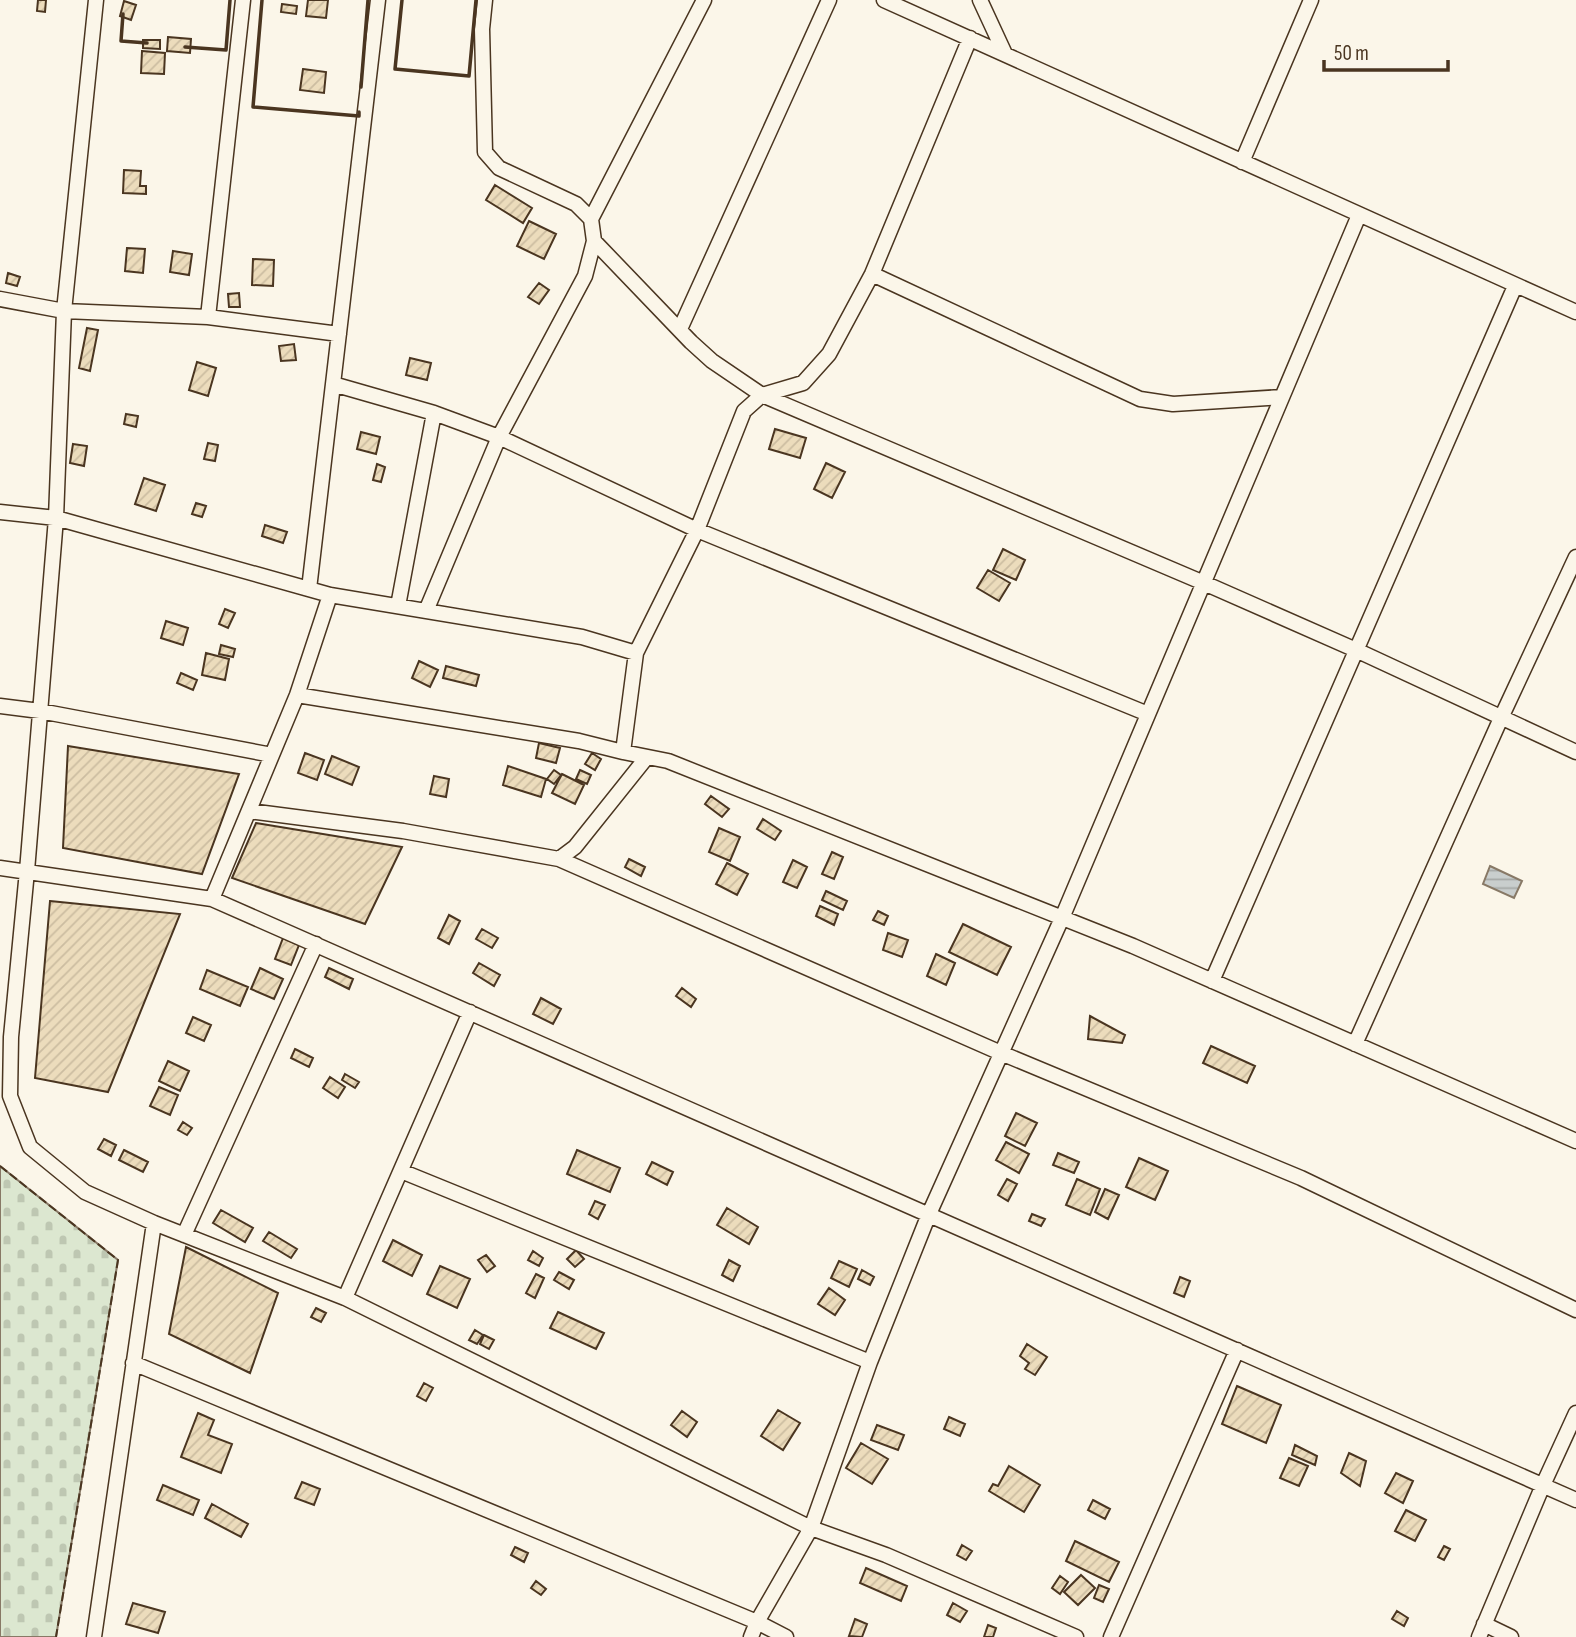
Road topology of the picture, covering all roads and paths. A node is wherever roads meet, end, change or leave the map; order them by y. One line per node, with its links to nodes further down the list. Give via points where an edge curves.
1 (96, 0): 19 (street)
2 (243, 0): 21 (street)
3 (378, 0): 23 (street)
4 (485, 0): 14 (street, via 485,152 499,168 576,204)
5 (704, 0): 14 (street)
6 (829, 0): 22 (street)
7 (884, 0): 10 (street)
8 (980, 0): 11 (street)
9 (1311, 0): 12 (street)
10 (970, 38): 11 (street); 16 (street)
11 (1005, 54): 12 (street)
12 (1242, 162): 13 (street)
13 (1359, 215): 17 (street); 26 (street)
14 (591, 219): 15 (street)
15 (594, 241): 22 (street); 28 (street, via 585,276)
16 (872, 274): 25 (street, via 829,354 803,383); 26 (street, via 1140,399 1173,404)
17 (1514, 286): 20 (street); 38 (street)
18 (0, 299): 19 (street)
19 (64, 312): 21 (street); 30 (street)
20 (1576, 312)
21 (208, 317): 23 (street)
22 (680, 329): 25 (street, via 712,361)
23 (339, 334): 24 (street)
24 (333, 384): 27 (street); 34 (street)
25 (762, 395): 31 (street, via 744,411); 33 (street)
26 (1282, 397): 33 (street)
27 (434, 413): 28 (street); 36 (street)
28 (499, 437): 31 (street); 37 (street)
29 (0, 512): 30 (street)
30 (56, 518): 34 (street); 42 (street)
31 (696, 530): 39 (street); 43 (street)
32 (1576, 557): 44 (street)
33 (1204, 583): 38 (street); 43 (street)
34 (309, 589): 35 (street)
35 (330, 595): 36 (street); 40 (street)
36 (398, 606): 37 (street)
37 (426, 611): 39 (street, via 582,637)
38 (1356, 650): 44 (street); 56 (street)
39 (636, 653): 45 (street)
40 (297, 695): 45 (street); 47 (street)
41 (0, 706): 42 (street)
42 (40, 711): 47 (street); 52 (street)
43 (1148, 714): 54 (street)
44 (1501, 718): 46 (street); 58 (street)
45 (623, 752): 48 (street)
46 (1576, 752)
47 (272, 755): 49 (street)
48 (647, 757): 50 (street, via 575,847); 54 (street, via 668,761)
49 (248, 811): 50 (street, via 403,831); 53 (street)
50 (559, 859): 59 (street)
51 (0, 868): 52 (street)
52 (27, 872): 53 (street); 60 (street)
53 (212, 899): 55 (street)
54 (1062, 918): 56 (street); 59 (street)
55 (316, 944): 57 (street); 65 (street)
56 (1212, 981): 58 (street)
57 (470, 1012): 62 (street); 63 (street)
58 (1356, 1044): 61 (street)
59 (1001, 1053): 63 (street); 67 (street, via 1301,1178)
60 (7, 1105): 64 (street, via 30,1147 85,1192)
61 (1576, 1141)
62 (401, 1171): 66 (street); 69 (street)
63 (929, 1214): 68 (street); 69 (street)
64 (154, 1223): 65 (street); 70 (street)
65 (184, 1235): 66 (street)
66 (345, 1298): 74 (street)
67 (1576, 1310)
68 (1237, 1350): 72 (street); 81 (street)
69 (870, 1362): 74 (street)
70 (133, 1363): 75 (street); 77 (street)
71 (1576, 1413): 72 (street)
72 (1543, 1485): 73 (street); 76 (street)
73 (1576, 1500)
74 (811, 1528): 75 (street); 80 (street, via 886,1555)
75 (757, 1622): 78 (street); 79 (street)
76 (1482, 1631): 82 (street)
77 (94, 1637)
78 (751, 1637)
79 (786, 1637)
80 (1076, 1637)
81 (1111, 1637)
82 (1511, 1637)

